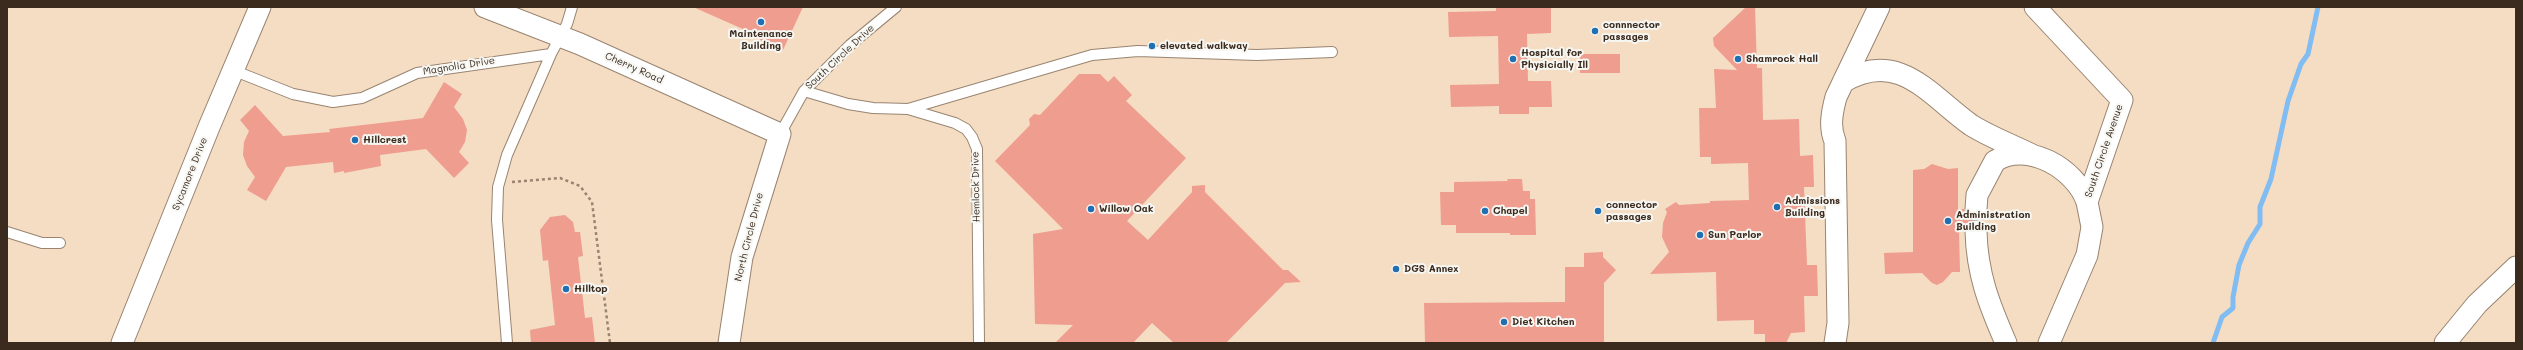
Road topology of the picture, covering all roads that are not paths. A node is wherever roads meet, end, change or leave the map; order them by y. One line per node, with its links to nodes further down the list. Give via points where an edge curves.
1 (260, 7): 9 (street, Sycamore Drive)
2 (485, 7): 7 (street, Cherry Road)
3 (572, 7): 7 (lane)
4 (896, 7): 11 (lane, South Circle Drive, via 850,45)
5 (1879, 7): 10 (street)
6 (2035, 7): 15 (street, South Circle Avenue, via 2122,100)
7 (556, 45): 9 (lane, Magnolia Drive, via 428,70 404,77 362,98 333,102 293,94); 13 (street, Cherry Road); 22 (lane, via 507,155 498,186 497,220)
8 (1332, 52): 12 (lane, via 1250,55 1138,51 1092,55)
9 (235, 71): 21 (street, Sycamore Drive, via 209,127)
10 (1844, 82): 14 (street, via 1866,70 1904,76 1928,89 1972,125); 25 (street, via 1836,97 1831,124 1835,141 1838,323)
11 (804, 91): 12 (lane, Hemlock Drive, via 848,104); 13 (lane, South Circle Drive)
12 (908, 109): 24 (lane, Hemlock Drive, via 955,123 966,129 977,149)
13 (780, 134): 23 (street, North Circle Drive, via 742,257)
14 (2032, 155): 15 (street, via 2056,166 2072,178 2084,193); 16 (street, via 2014,154 1995,160 1977,195)
15 (2087, 202): 27 (street, South Circle Avenue, via 2092,227 2087,255)
16 (1976, 209)
17 (1976, 231): 26 (street, via 1983,286)
18 (7, 232): 19 (lane, via 42,243)
19 (60, 243)
20 (2516, 267): 28 (street, via 2477,304)
21 (122, 343)
22 (507, 343)
23 (729, 343)
24 (979, 343)
25 (1835, 343)
26 (2006, 343)
27 (2049, 343)
28 (2445, 343)

